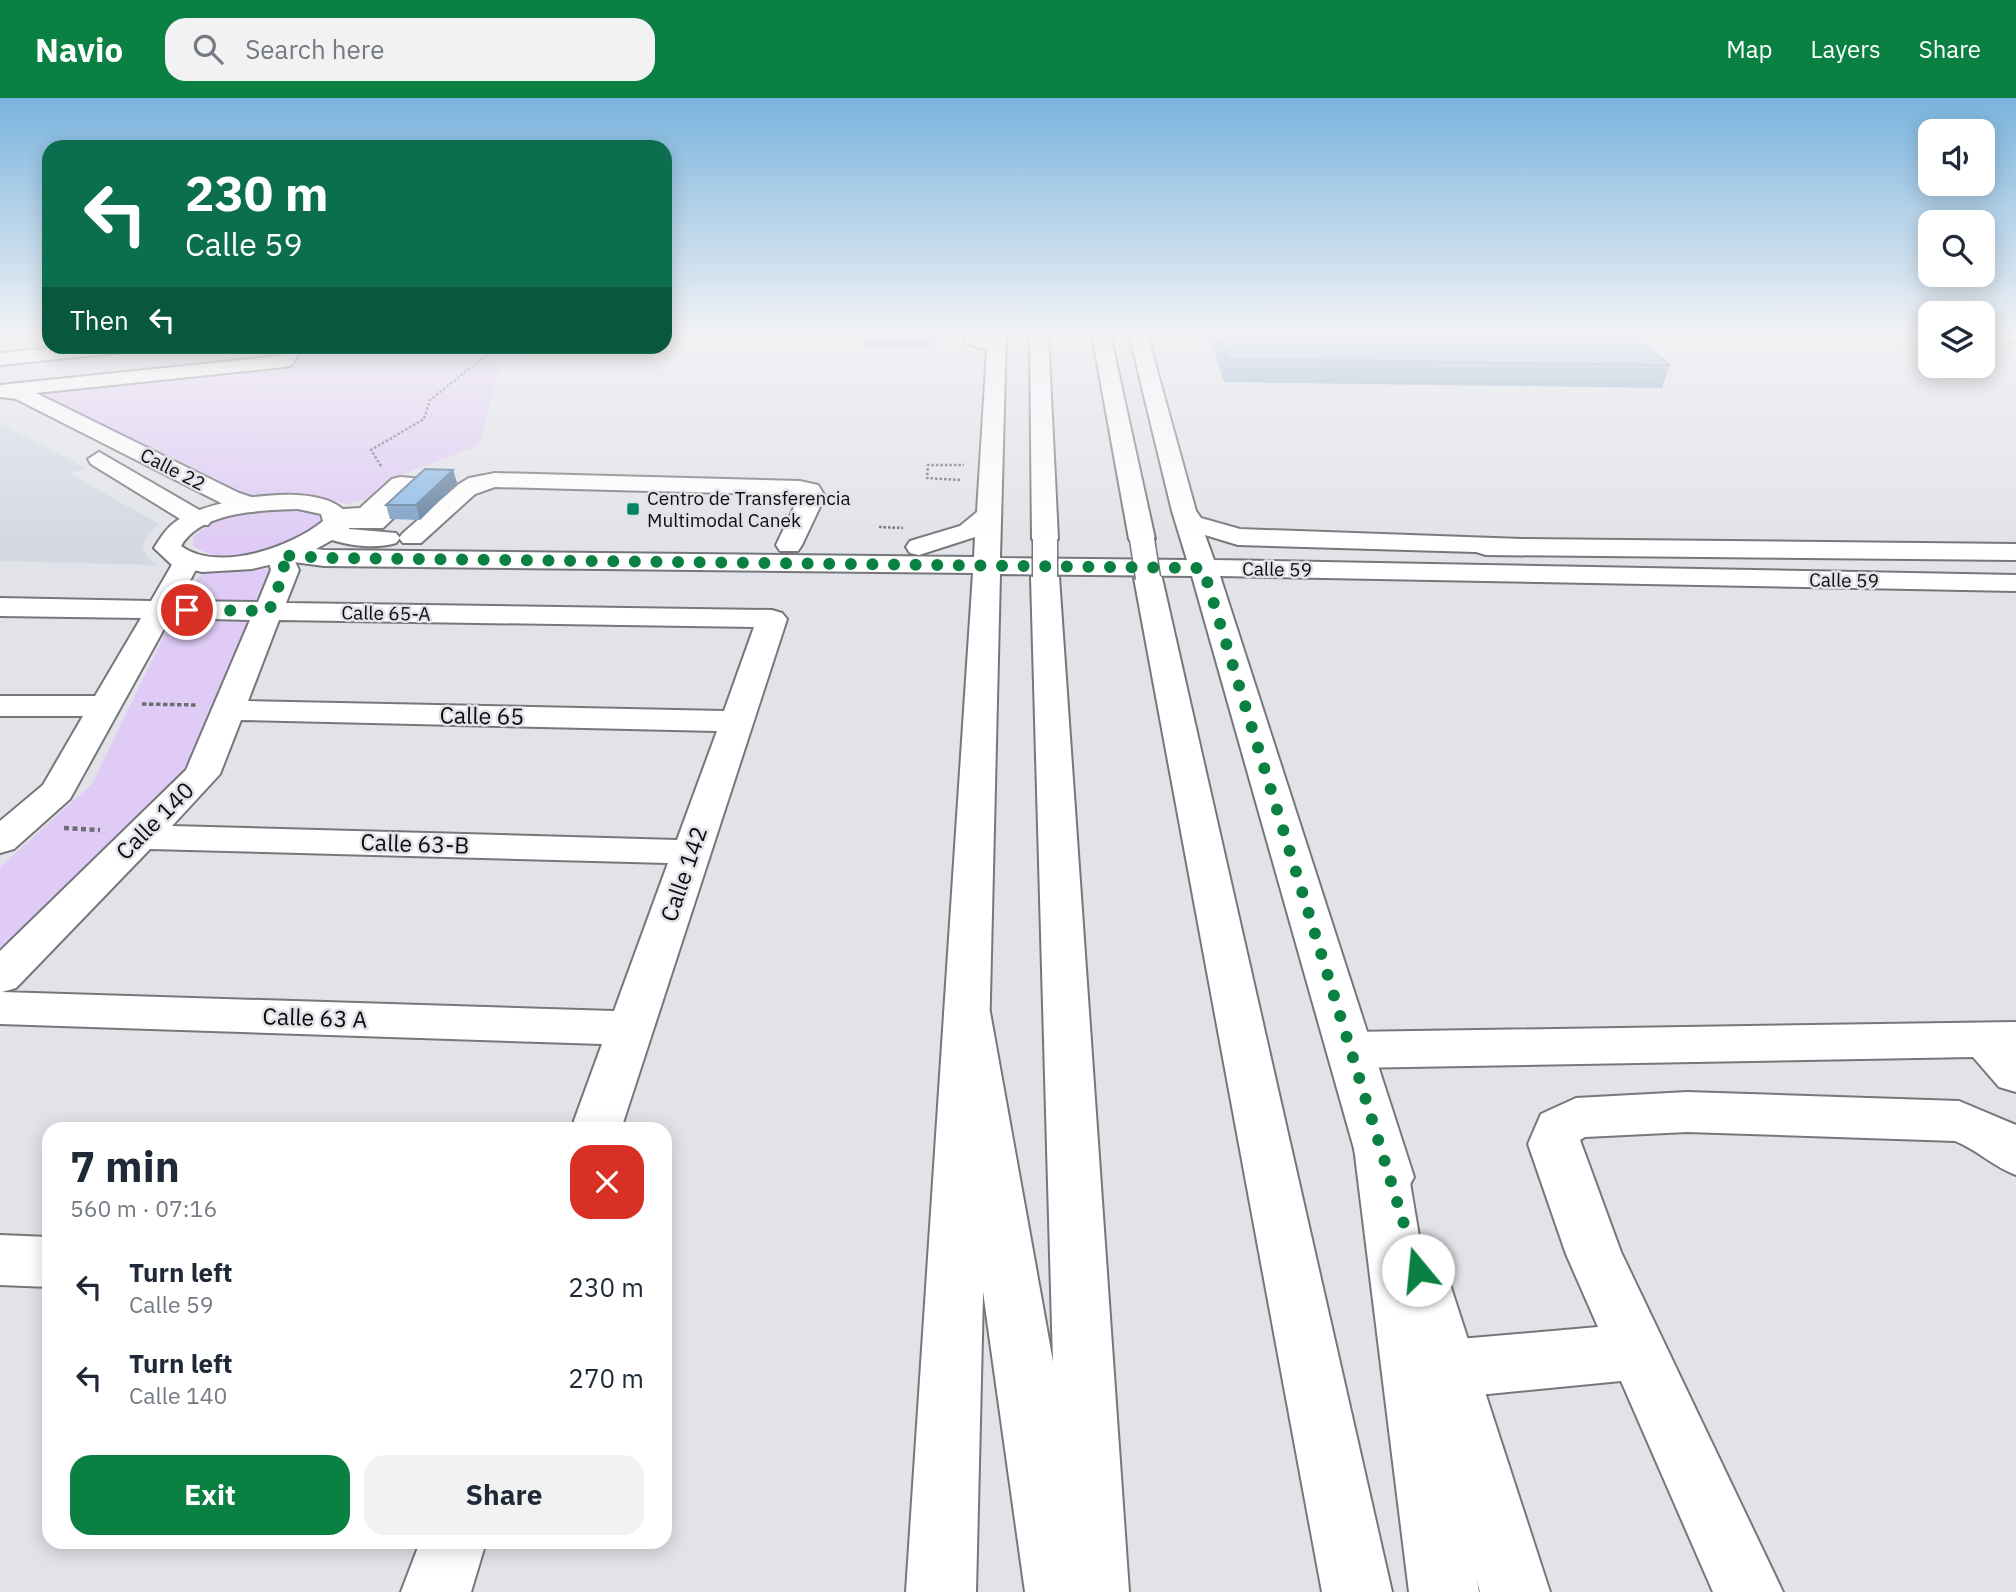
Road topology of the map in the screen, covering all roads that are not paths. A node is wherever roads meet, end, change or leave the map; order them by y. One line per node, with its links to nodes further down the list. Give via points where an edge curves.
1 (16, 404): 11 (main road, Calle 22, via 111,465 84,473)
2 (41, 404): 8 (main road, Calle 22)
3 (994, 404): 9 (main road)
4 (1041, 404): 51 (main road)
5 (1115, 404): 52 (main road)
6 (1157, 404): 14 (main road)
7 (400, 484): 10 (main road, via 417,484 374,523 357,523 366,515)
8 (252, 505): 10 (main road, via 298,502 329,509); 11 (main road)
9 (990, 513): 12 (main road, via 969,531); 19 (main road)
10 (336, 519): 13 (main road, Calle 59, via 336,533 349,537); 18 (main road, via 327,534)
11 (190, 524): 20 (main road, via 170,539 167,548)
12 (916, 537): 15 (main road, Calle 59); 19 (main road, Calle 59)
13 (412, 538): 15 (main road, Calle 59); 15 (main road, via 467,489 495,480 810,490 813,496)
14 (1194, 542): 16 (main road, Calle 59); 16 (main road, via 1192,523 1238,537); 19 (main road, Calle 59); 21 (main road, Calle 59); 38 (main road)
15 (789, 545)
16 (1554, 547): 17 (main road, Calle 59)
17 (2016, 552)
18 (283, 554): 19 (main road, Calle 59, via 324,558); 20 (main road, via 230,564); 24 (main road, Calle 140, via 285,570)
19 (987, 557): 35 (main road)
20 (187, 562): 23 (main road)
21 (2016, 583)
22 (0, 607): 23 (main road, Calle 65-A)
23 (160, 610): 24 (main road, Calle 65-A); 27 (main road)
24 (269, 611): 25 (main road, Calle 65-A); 28 (main road, Calle 140)
25 (772, 619): 29 (main road, Calle 142)
26 (0, 706): 27 (main road)
27 (105, 706): 31 (main road, via 57,791)
28 (215, 708): 29 (main road, Calle 65); 30 (main road, Calle 140, via 202,774)
29 (737, 721): 32 (main road, Calle 142)
30 (120, 834): 32 (main road, Calle 63-B); 33 (main road, Calle 140)
31 (3, 835)
32 (691, 852): 36 (main road, Calle 142)
33 (0, 977)
34 (0, 1008): 36 (main road, Calle 63 A)
35 (967, 1012): 49 (main road); 50 (main road)
36 (631, 1028): 40 (main road, Calle 142)
37 (2000, 1039): 38 (main road); 39 (main road)
38 (1349, 1049): 41 (main road)
39 (2016, 1074)
40 (598, 1122)
41 (1379, 1147): 46 (main road); 53 (main road)
42 (2016, 1154): 45 (main road, via 1992,1134 1959,1121 1687,1112 1576,1118 1559,1128 1553,1144 1594,1254)
43 (0, 1260): 44 (main road)
44 (42, 1262)
45 (1640, 1351): 46 (main road); 55 (main road)
46 (1448, 1369): 54 (main road)
47 (451, 1549): 48 (main road)
48 (436, 1592)
49 (942, 1592)
50 (1060, 1592)
51 (1094, 1592)
52 (1357, 1592)
53 (1444, 1592)
54 (1515, 1592)
55 (1748, 1592)

